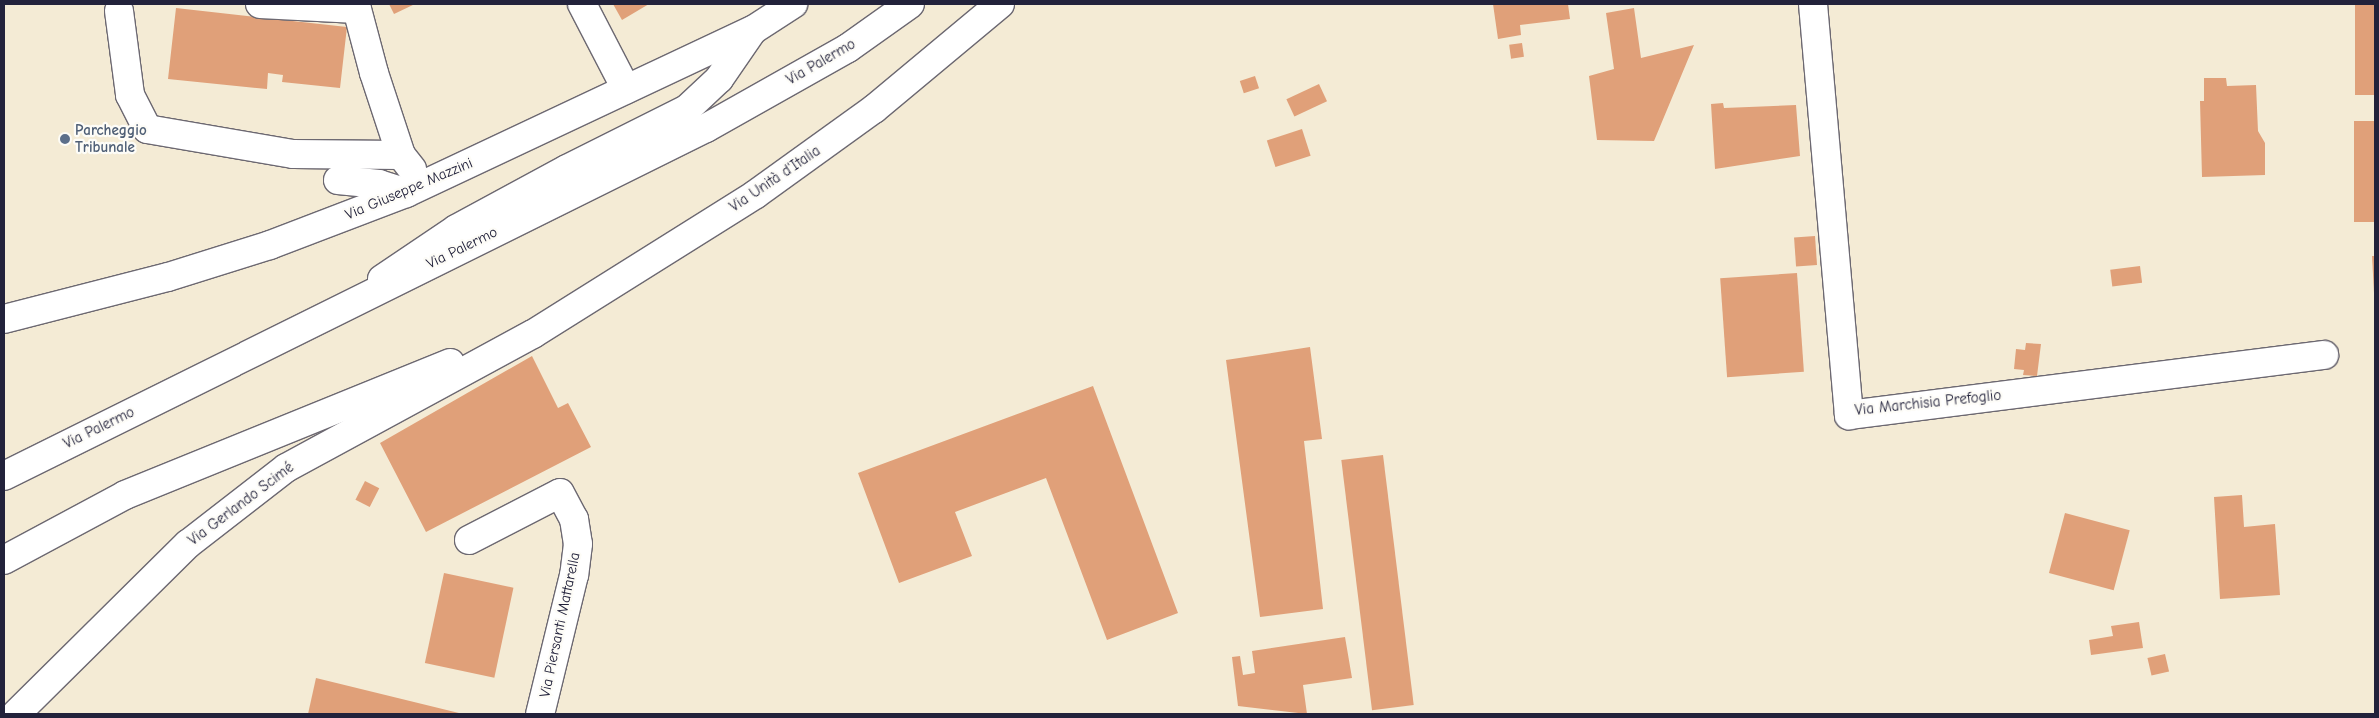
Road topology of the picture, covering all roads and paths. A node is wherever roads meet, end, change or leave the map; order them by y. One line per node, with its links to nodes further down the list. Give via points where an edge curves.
1 (260, 4): 11 (street, via 357,10)
2 (582, 4): 10 (street)
3 (768, 4): 9 (street)
4 (793, 4): 9 (street, Via Giuseppe Mazzini)
5 (910, 4): 14 (street, Via Palermo, via 848,48 706,128)
6 (1000, 4): 16 (street, Via Unità d'Italia, via 874,110 756,194)
7 (1812, 4): 17 (street, Via Marchisia Prefoglio, via 1849,415)
8 (119, 11): 11 (street, via 130,95 148,130 293,154)
9 (753, 30): 10 (street, Via Giuseppe Mazzini); 14 (street, via 719,79 687,110 456,229)
10 (626, 90): 13 (street, Via Giuseppe Mazzini)
11 (401, 155): 13 (street)
12 (338, 180): 13 (street)
13 (415, 189): 15 (street, Via Giuseppe Mazzini, via 270,246 168,278)
14 (334, 311): 18 (street, Via Palermo)
15 (4, 319)
16 (534, 334): 22 (street, via 424,372 125,494); 23 (street, Via Gerlando Scimé, via 286,468 188,544)
17 (2324, 355)
18 (39, 457): 19 (street); 20 (street, Via Palermo)
19 (4, 471)
20 (4, 476)
21 (469, 540): 24 (street, Via Piersanti Mattarella, via 560,493 574,518 578,544 574,575)
22 (4, 560)
23 (16, 714)
24 (540, 714)

